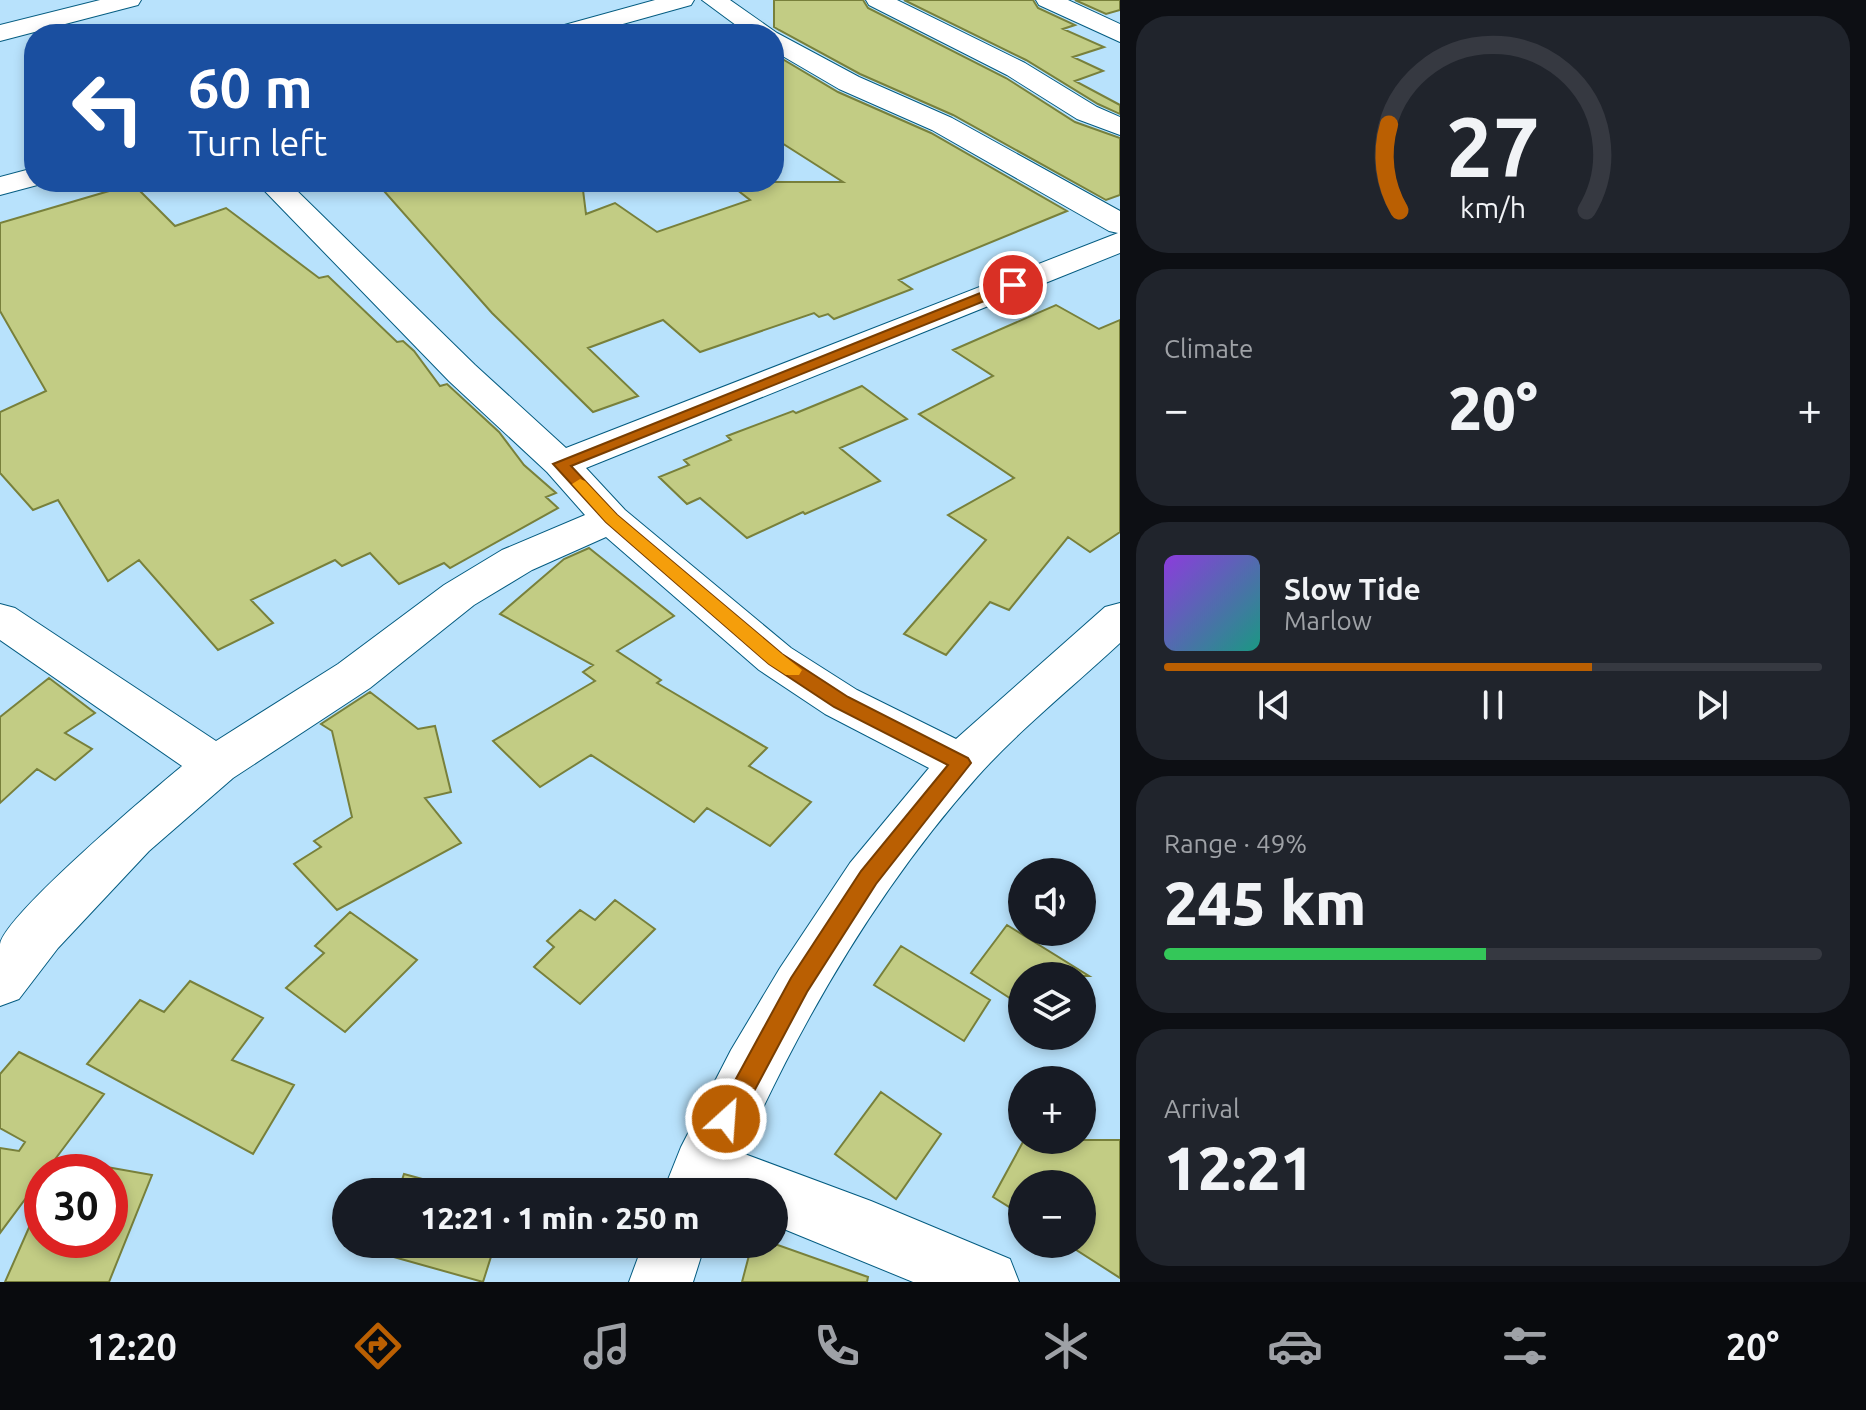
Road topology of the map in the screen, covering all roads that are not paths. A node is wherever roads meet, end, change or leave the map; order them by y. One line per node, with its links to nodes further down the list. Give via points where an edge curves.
1 (129, 0): 6 (street)
2 (682, 0): 7 (street)
3 (714, 0): 8 (street)
4 (878, 0): 13 (street)
5 (1048, 0): 11 (street)
6 (35, 24)
7 (595, 24)
8 (750, 24)
9 (24, 27): 10 (street)
10 (0, 33)
11 (1120, 34)
12 (784, 46): 17 (street, via 849,83 942,124)
13 (1120, 127)
14 (24, 180): 15 (street)
15 (0, 186)
16 (281, 192): 19 (street)
17 (1120, 224)
18 (1120, 242): 19 (street)
19 (561, 464): 20 (street)
20 (611, 519): 23 (street, via 775,659 841,702); 24 (street, via 517,560 459,595 354,676)
21 (1120, 618): 23 (street)
22 (0, 619): 24 (street)
23 (961, 763): 26 (street, via 868,878 799,985)
24 (216, 765): 25 (street, via 131,837 39,932)
25 (0, 982)
26 (699, 1178)
27 (788, 1200): 30 (street)
28 (669, 1258): 29 (street)
29 (661, 1282)
30 (987, 1282)

